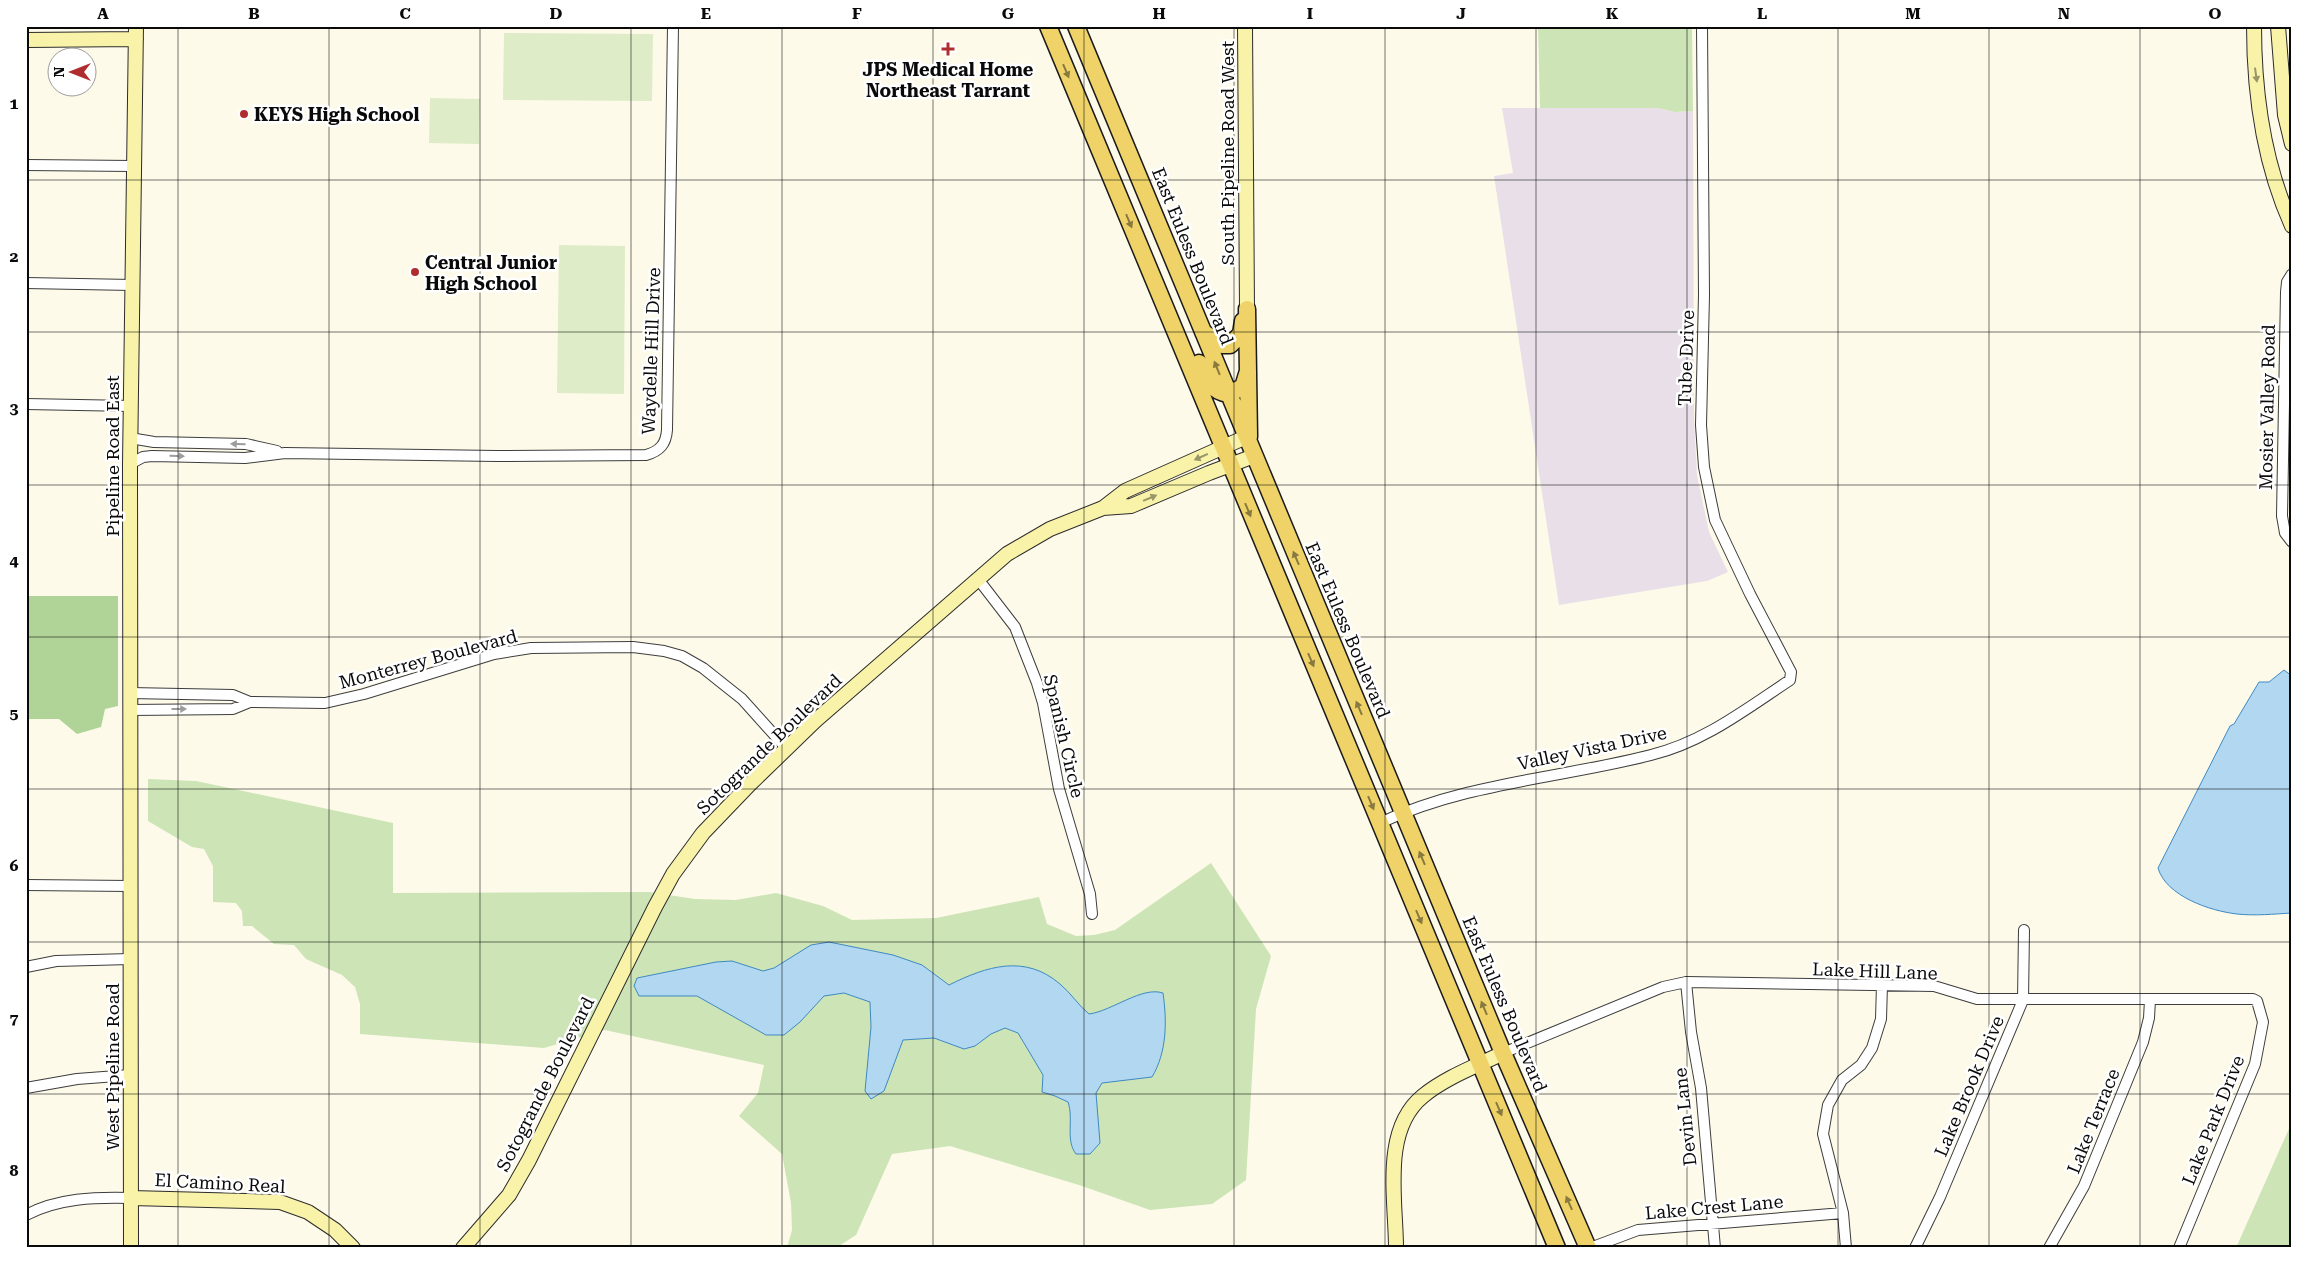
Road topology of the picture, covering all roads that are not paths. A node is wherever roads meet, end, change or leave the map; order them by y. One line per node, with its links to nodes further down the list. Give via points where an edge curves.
1 (673, 26): 29 (street, Waydelle Hill Drive, via 668,420 663,446 646,455)
2 (1048, 26): 12 (main road, one-way to 12)
3 (1076, 26): 10 (main road, East Euless Boulevard)
4 (1245, 26): 20 (street, South Pipeline Road West)
5 (1702, 26): 35 (street, Tube Drive, via 1704,295 1701,425 1704,467 1715,520)
6 (2254, 26): 15 (street, one-way to 15, via 2254,67 2265,141 2282,203)
7 (2278, 26): 11 (street, via 2285,115)
8 (136, 33): 9 (street); 14 (street, Pipeline Road East)
9 (26, 40)
10 (1122, 137): 12 (main road); 21 (main road, East Euless Boulevard)
11 (2292, 144)
12 (1098, 147): 19 (main road, one-way to 19)
13 (26, 166): 14 (street)
14 (133, 166): 18 (street, Pipeline Road East)
15 (2292, 226)
16 (2292, 274): 33 (street, Mosier Valley Road, via 2286,292 2282,516 2285,533)
17 (26, 283): 18 (street)
18 (132, 285): 25 (street, Pipeline Road East)
19 (1159, 294): 23 (main road, via 1179,322 1207,382 1214,390); 28 (main road)
20 (1247, 309): 21 (main road, via 1241,334 1230,345 1222,345); 22 (main road)
21 (1203, 332): 23 (main road, East Euless Boulevard, one-way to 21)
22 (1248, 371): 23 (main road, via 1243,387); 27 (main road)
23 (1228, 394): 27 (main road, East Euless Boulevard)
24 (26, 404): 25 (street)
25 (131, 406): 26 (street, Pipeline Road East)
26 (130, 438): 29 (street, Waydelle Hill Drive, one-way to 26, via 246,444 154,442); 30 (street, Pipeline Road East)
27 (1250, 446): 28 (street, Sotogrande Boulevard); 31 (street, Sotogrande Boulevard); 40 (main road, East Euless Boulevard, one-way to 27)
28 (1222, 448): 31 (main road); 32 (street, Sotogrande Boulevard, one-way to 32, via 1125,491)
29 (285, 453): 30 (street, Waydelle Hill Drive, one-way to 29, via 152,456 245,458)
30 (130, 464): 36 (street, Pipeline Road East)
31 (1230, 465): 32 (street, Sotogrande Boulevard, one-way to 31, via 1131,506); 41 (main road, one-way to 41)
32 (1103, 508): 34 (street, Sotogrande Boulevard, via 1043,533 1007,554)
33 (2291, 542)
34 (978, 579): 39 (street, Sotogrande Boulevard); 44 (street, Spanish Circle, via 1015,627 1037,684 1059,790 1090,894)
35 (1791, 672): 40 (street, Valley Vista Drive, via 1790,680 1733,720 1679,746 1652,755 1527,779)
36 (130, 693): 37 (street, Monterrey Boulevard, via 233,695); 38 (street, Pipeline Road East)
37 (250, 702): 38 (street, Monterrey Boulevard, one-way to 37, via 233,709); 39 (street, Monterrey Boulevard, via 325,703 494,654 530,648 648,648 682,656 703,668 742,699)
38 (130, 710): 43 (street, Pipeline Road East)
39 (787, 749): 63 (street, Sotogrande Boulevard, via 750,784 689,852 654,907 538,1144 514,1186)
40 (1403, 812): 41 (street, Valley Vista Drive); 53 (main road, East Euless Boulevard, one-way to 40)
41 (1380, 823): 54 (main road, one-way to 54)
42 (26, 885): 43 (street)
43 (130, 886): 46 (street, West Pipeline Road)
44 (1092, 914)
45 (2024, 930): 50 (street, Lake Brook Drive)
46 (130, 959): 47 (street, via 56,961); 55 (street, West Pipeline Road)
47 (26, 967)
48 (1686, 982): 49 (street, Lake Hill Lane); 53 (street, Lake Hill Lane, via 1663,987); 60 (street, Devin Lane, via 1701,1088)
49 (1882, 985): 50 (street, Lake Hill Lane, via 1934,986 1977,1000); 58 (street, via 1881,1019 1872,1048 1861,1065 1842,1080 1828,1105 1824,1134)
50 (2023, 1000): 51 (street, Lake Hill Lane); 69 (street, Lake Brook Drive, via 1940,1197)
51 (2150, 1000): 52 (street, Lake Hill Lane); 70 (street, Lake Terrace, via 2149,1018 2139,1051 2084,1186)
52 (2257, 1001): 71 (street, Lake Park Drive, via 2262,1022 2255,1064)
53 (1503, 1052): 54 (street); 66 (main road, East Euless Boulevard, one-way to 53)
54 (1481, 1064): 64 (street, via 1421,1097 1400,1129 1394,1152); 65 (main road, one-way to 65)
55 (130, 1075): 56 (street, via 77,1079); 57 (street, West Pipeline Road)
56 (26, 1088)
57 (131, 1198): 59 (street, via 78,1199 52,1204); 61 (street, West Pipeline Road); 62 (street, El Camino Real, via 280,1202 308,1212 335,1230)
58 (1843, 1213): 60 (street, Lake Crest Lane); 68 (street)
59 (26, 1215)
60 (1712, 1223): 66 (street, Lake Crest Lane, via 1638,1230); 67 (street, Devin Lane)
61 (131, 1248)
62 (353, 1248)
63 (463, 1248)
64 (1396, 1248)
65 (1557, 1248)
66 (1589, 1248)
67 (1715, 1248)
68 (1846, 1248)
69 (1915, 1248)
70 (2049, 1248)
71 (2179, 1248)

